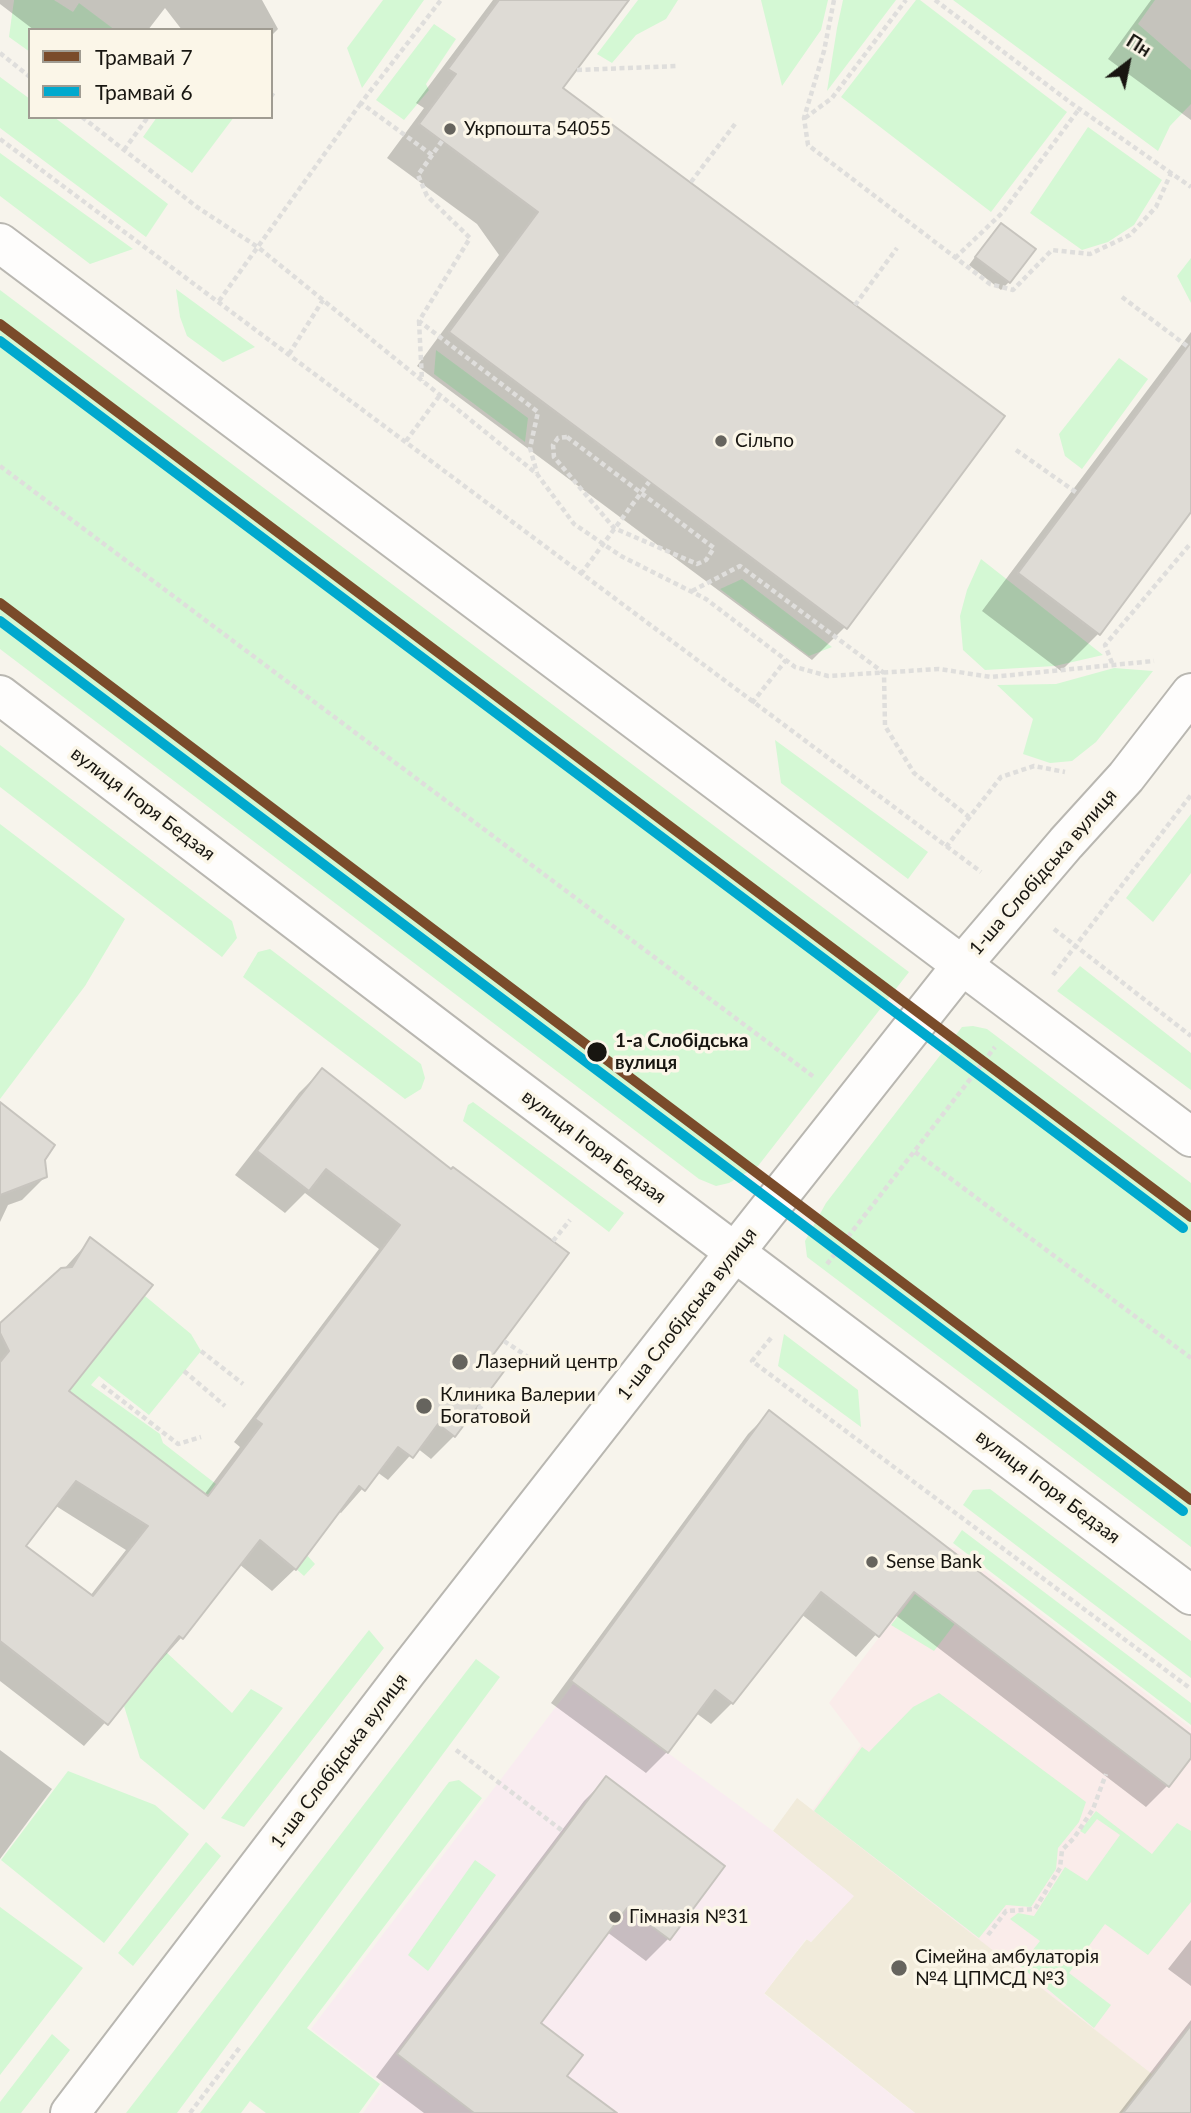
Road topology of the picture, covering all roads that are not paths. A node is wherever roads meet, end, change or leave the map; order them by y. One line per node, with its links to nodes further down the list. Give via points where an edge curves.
1 (0, 243): 4 (street)
2 (1191, 693): 4 (street, 1-ша Слобідська вулиця, via 1126,777)
3 (0, 695): 6 (street, вулиця Ігоря Бедзая)
4 (962, 965): 5 (street); 6 (street, 1-ша Слобідська вулиця)
5 (1191, 1136)
6 (735, 1252): 7 (street, вулиця Ігоря Бедзая); 8 (street, 1-ша Слобідська вулиця)
7 (1191, 1595)
8 (70, 2113)

